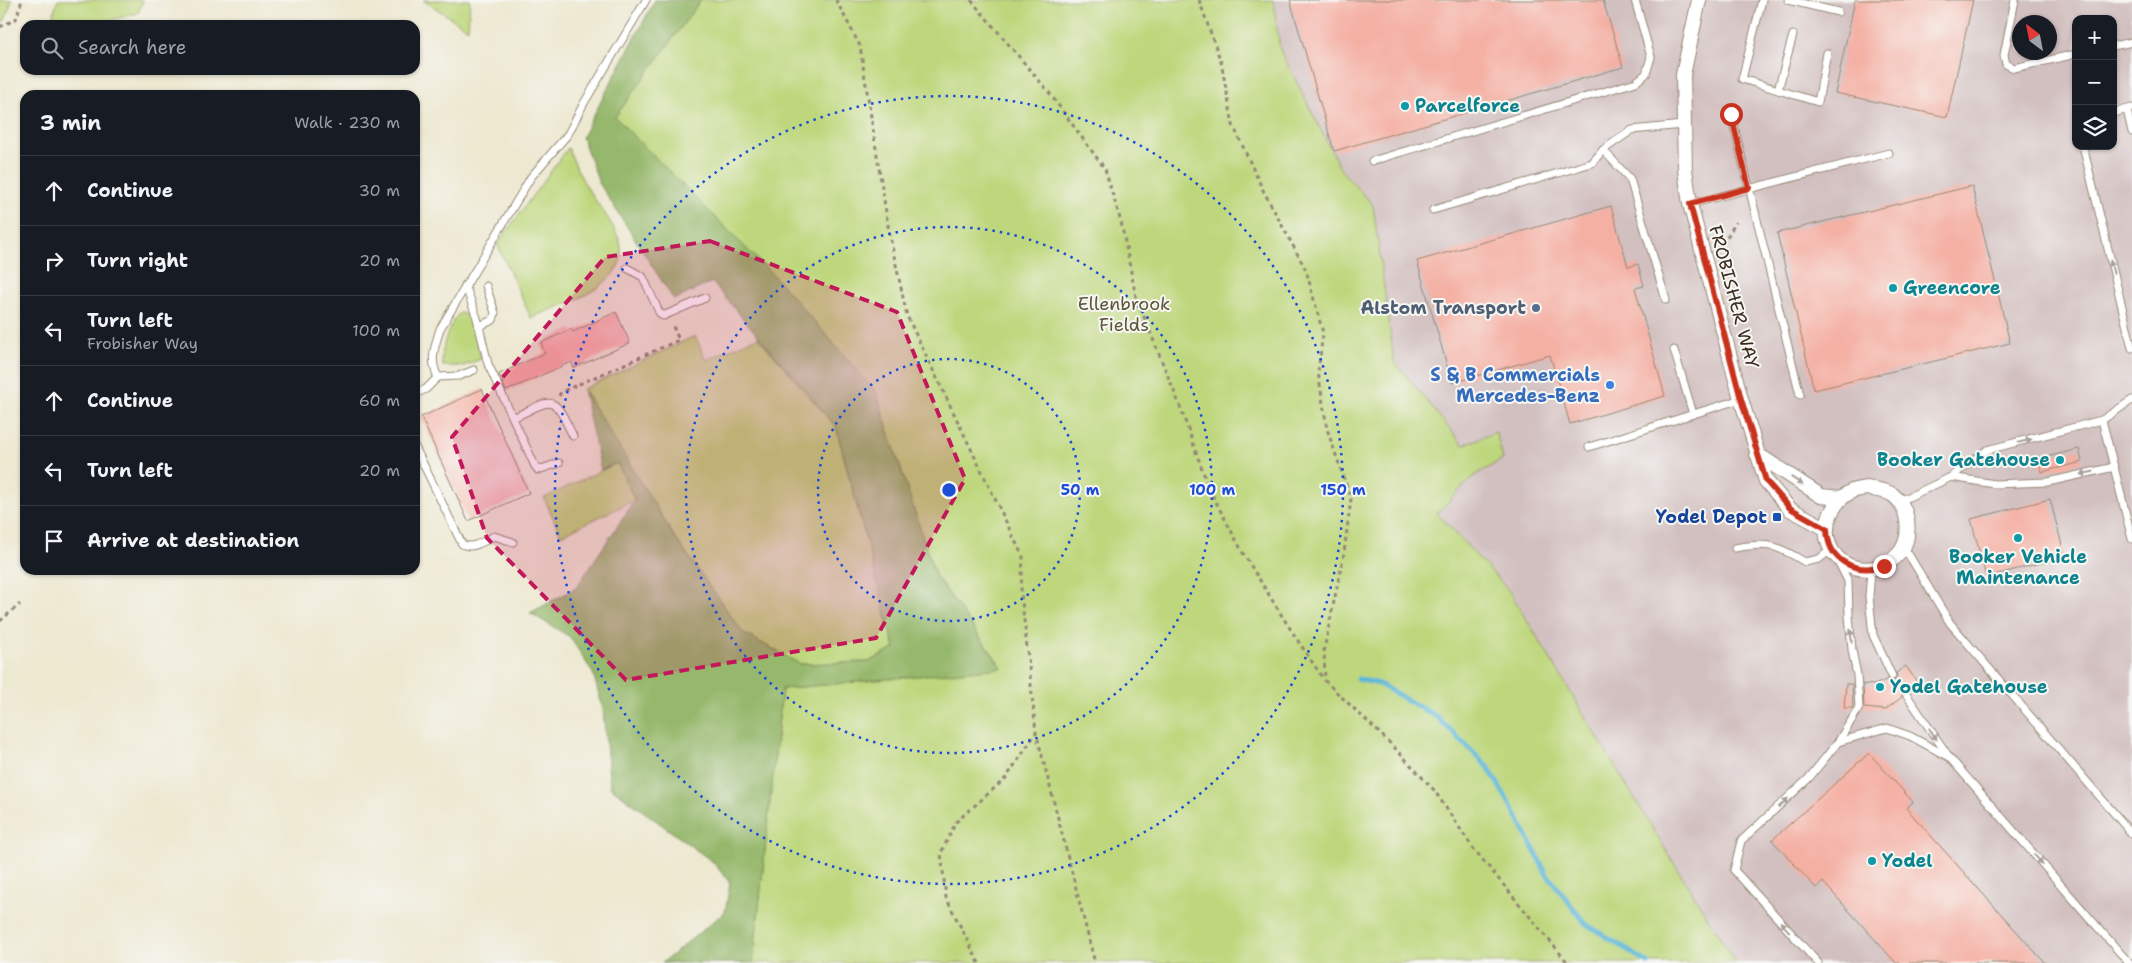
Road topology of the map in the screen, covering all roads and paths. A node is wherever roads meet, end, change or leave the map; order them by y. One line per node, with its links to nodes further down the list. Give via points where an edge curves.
1 (22, 0): 12 (path, via 16,19)
2 (646, 0): 31 (lane, via 568,134 531,177)
3 (836, 0): 70 (path, via 860,46 889,232 907,316 1023,557 1021,592)
4 (971, 0): 68 (path, via 1048,91 1105,169 1121,222 1136,297 1209,489 1286,624)
5 (1199, 0): 68 (path, via 1221,62 1234,125 1263,190 1306,270 1323,333 1318,372 1327,429 1351,499 1344,553 1324,650)
6 (1635, 0): 26 (lane, via 1652,57 1646,74 1636,82)
7 (1699, 0): 21 (street, FROBISHER WAY, via 1683,75)
8 (1762, 0): 18 (lane, via 1742,79)
9 (1788, 0): 11 (lane)
10 (2015, 0): 17 (lane, via 2004,55 2006,64 2014,68)
11 (1838, 12)
12 (0, 27)
13 (1793, 35): 18 (lane)
14 (2132, 42): 15 (lane)
15 (2117, 45)
16 (1827, 53): 18 (lane, via 1818,102)
17 (2072, 55)
18 (1778, 90)
19 (2129, 109): 22 (lane)
20 (1731, 114): 27 (lane)
21 (1682, 125): 23 (lane, via 1632,130); 28 (street, FROBISHER WAY)
22 (2132, 132)
23 (1603, 150): 29 (lane, via 1592,163); 34 (lane, via 1630,179)
24 (2084, 150): 37 (lane, one-way to 24)
25 (1889, 153): 27 (lane)
26 (1372, 161)
27 (1749, 188): 28 (lane); 42 (lane)
28 (1690, 204): 43 (street, FROBISHER WAY)
29 (1434, 210)
30 (627, 268): 35 (lane, via 643,277 659,312)
31 (465, 285): 36 (lane); 40 (lane, via 440,329 433,354 433,367)
32 (486, 286): 36 (lane, via 495,314 492,320)
33 (705, 298): 35 (lane)
34 (1666, 300)
35 (668, 316): 45 (path, via 679,340 561,392)
36 (478, 326): 47 (lane, via 488,364)
37 (2132, 348)
38 (1674, 350): 46 (lane)
39 (474, 370): 40 (lane, via 459,376)
40 (438, 377): 41 (lane)
41 (420, 392)
42 (1800, 395)
43 (1741, 399): 46 (lane); 51 (street, FROBISHER WAY)
44 (2132, 400): 48 (lane)
45 (555, 403): 47 (lane, via 546,402); 49 (lane)
46 (1693, 414): 50 (lane)
47 (513, 418): 53 (lane, via 538,470)
48 (2102, 420): 54 (lane); 55 (lane, one-way to 48, via 1987,450)
49 (573, 436)
50 (1589, 447)
51 (1757, 454): 56 (street, one-way to 56, via 1821,496); 58 (street, FROBISHER WAY, via 1766,481 1790,508)
52 (420, 457): 60 (lane, via 462,544 473,546 494,536)
53 (559, 463)
54 (2114, 467): 55 (lane, one-way to 55, via 2048,482 1995,484); 59 (lane)
55 (1951, 477): 57 (lane)
56 (1841, 498): 57 (street, via 1867,488 1894,496); 58 (street, via 1830,512)
57 (1898, 502): 61 (street, via 1908,521)
58 (1827, 529): 63 (street, via 1827,539)
59 (2132, 539)
60 (513, 542)
61 (1904, 546): 64 (street, via 1896,558); 73 (lane, via 1950,623)
62 (1735, 548): 63 (lane, via 1758,544 1783,548 1805,562)
63 (1834, 552): 64 (street, via 1856,568); 71 (lane, one-way to 63, via 1859,708 1848,615 1848,581)
64 (1871, 570): 67 (lane, via 1869,597 1873,636)
65 (20, 604): 66 (path)
66 (0, 621)
67 (1892, 676)
68 (1325, 680): 76 (path, via 1434,790 1473,848)
69 (1906, 694): 72 (lane, one-way to 72)
70 (1036, 732): 74 (path, via 1006,778 956,822 941,853 946,898); 75 (path)
71 (1838, 742): 72 (lane, via 1886,728 1910,736); 77 (lane, one-way to 71, via 1734,870 1741,841 1810,778)
72 (1949, 757): 78 (lane, one-way to 78)
73 (2132, 834)
74 (979, 963)
75 (1095, 963)
76 (1568, 963)
77 (1818, 963)
78 (2129, 963)

